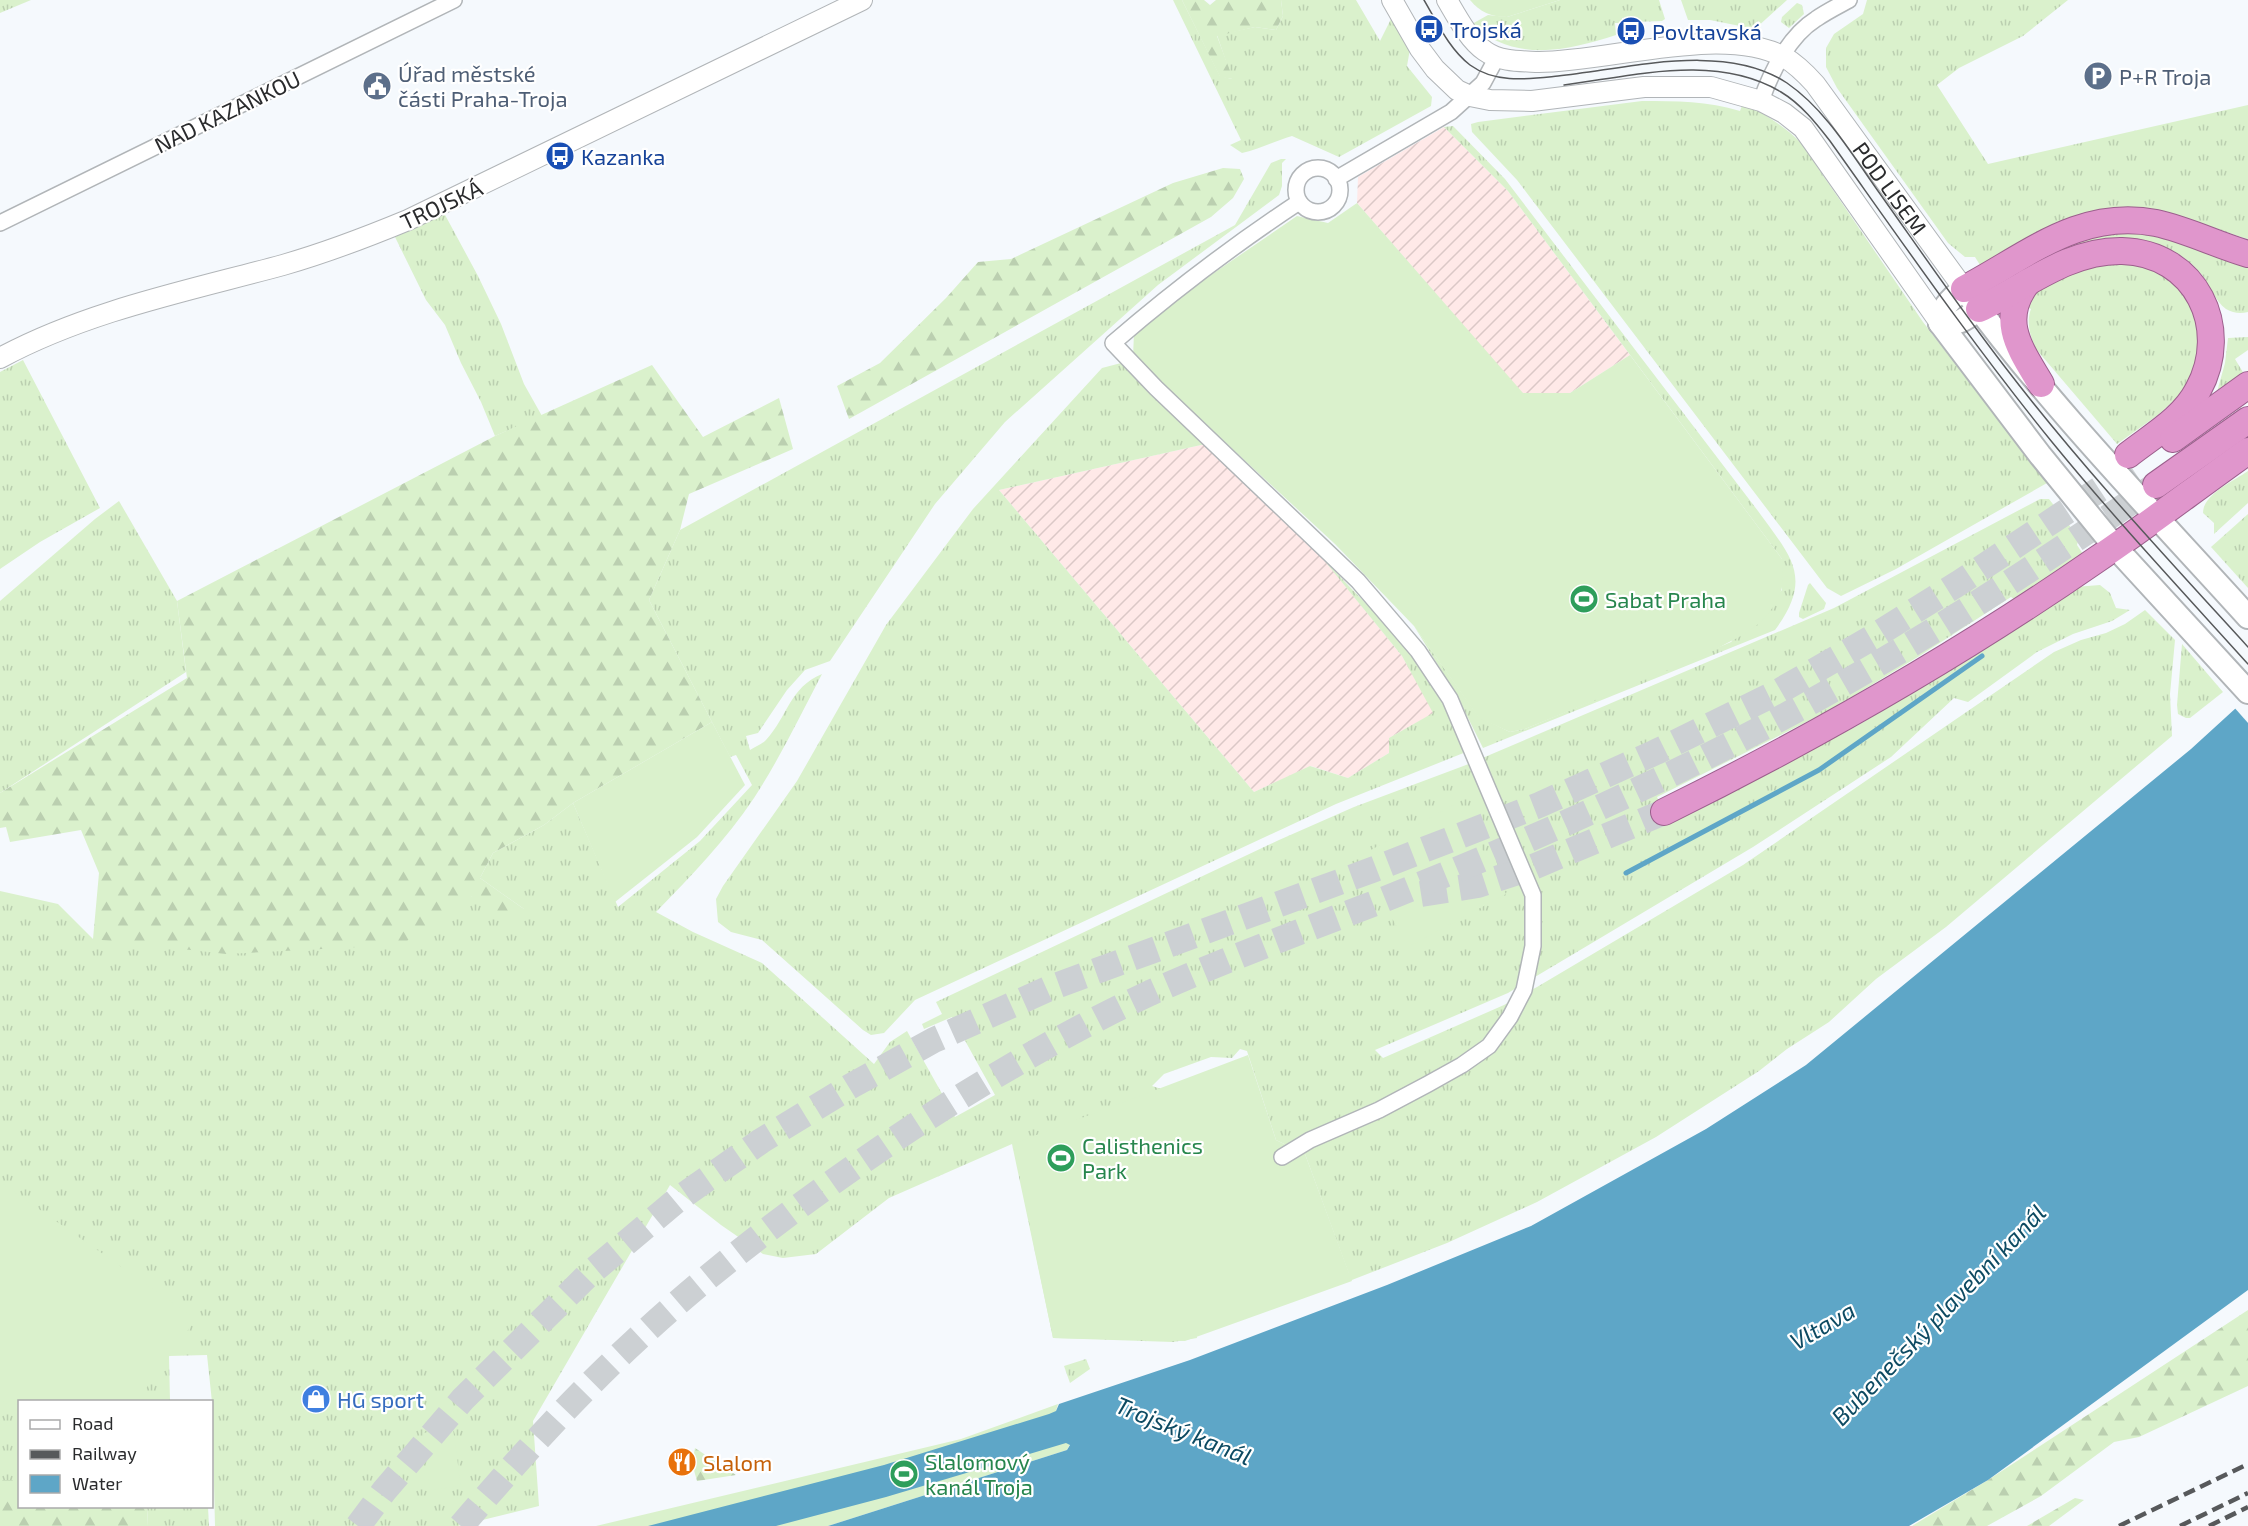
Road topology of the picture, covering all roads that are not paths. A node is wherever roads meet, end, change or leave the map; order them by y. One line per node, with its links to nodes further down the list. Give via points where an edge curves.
1 (453, 0): 12 (street, NAD KAZANKOU)
2 (862, 0): 18 (street, TROJSKÁ, via 408,220 285,264 180,291 77,324)
3 (1392, 0): 8 (street, POD LISEM, via 1435,69)
4 (1447, 0): 7 (street, POD LISEM, via 1472,38)
5 (1849, 0): 6 (street, via 1814,20)
6 (1783, 56): 7 (street, POD LISEM, via 1733,43 1573,60 1516,61); 9 (street); 15 (street, POD LISEM, via 1815,84)
7 (1497, 57): 8 (street, via 1483,83)
8 (1470, 96): 9 (street, POD LISEM, via 1532,101 1644,87 1711,87); 10 (street, via 1451,112)
9 (1761, 101): 17 (street, POD LISEM, via 1790,116 1803,128)
10 (1336, 179): 11 (street, via 1338,197 1331,207 1310,211); 11 (street, via 1323,169 1307,171 1297,181)
11 (1299, 202): 29 (street, via 1160,303 1113,343 1358,581 1419,651 1450,699 1533,895 1533,946 1524,990 1489,1046 1428,1084)
12 (0, 223)
13 (2248, 254): 15 (highway, via 2155,223 2099,221 2066,232)
14 (2027, 283): 16 (highway); 19 (highway, via 2016,301 2014,326 2017,345); 20 (highway, via 2080,257 2121,251 2157,258 2175,268 2200,296 2211,327 2211,343 2198,390 2188,406 2132,460)
15 (1964, 288): 16 (main road, POD LISEM); 17 (main road, via 1946,305)
16 (1979, 309): 17 (main road, via 1959,323); 19 (main road, POD LISEM)
17 (1940, 323): 25 (main road, POD LISEM)
18 (0, 358)
19 (2041, 384): 24 (main road, POD LISEM)
20 (2248, 385)
21 (2248, 420): 23 (highway)
22 (2248, 451): 24 (highway)
23 (2156, 485)
24 (2157, 516): 25 (highway); 26 (main road, POD LISEM)
25 (2115, 547): 27 (main road, POD LISEM); 28 (highway, via 1852,714)
26 (2248, 617)
27 (2248, 692)
28 (1664, 812)
29 (1282, 1157)

